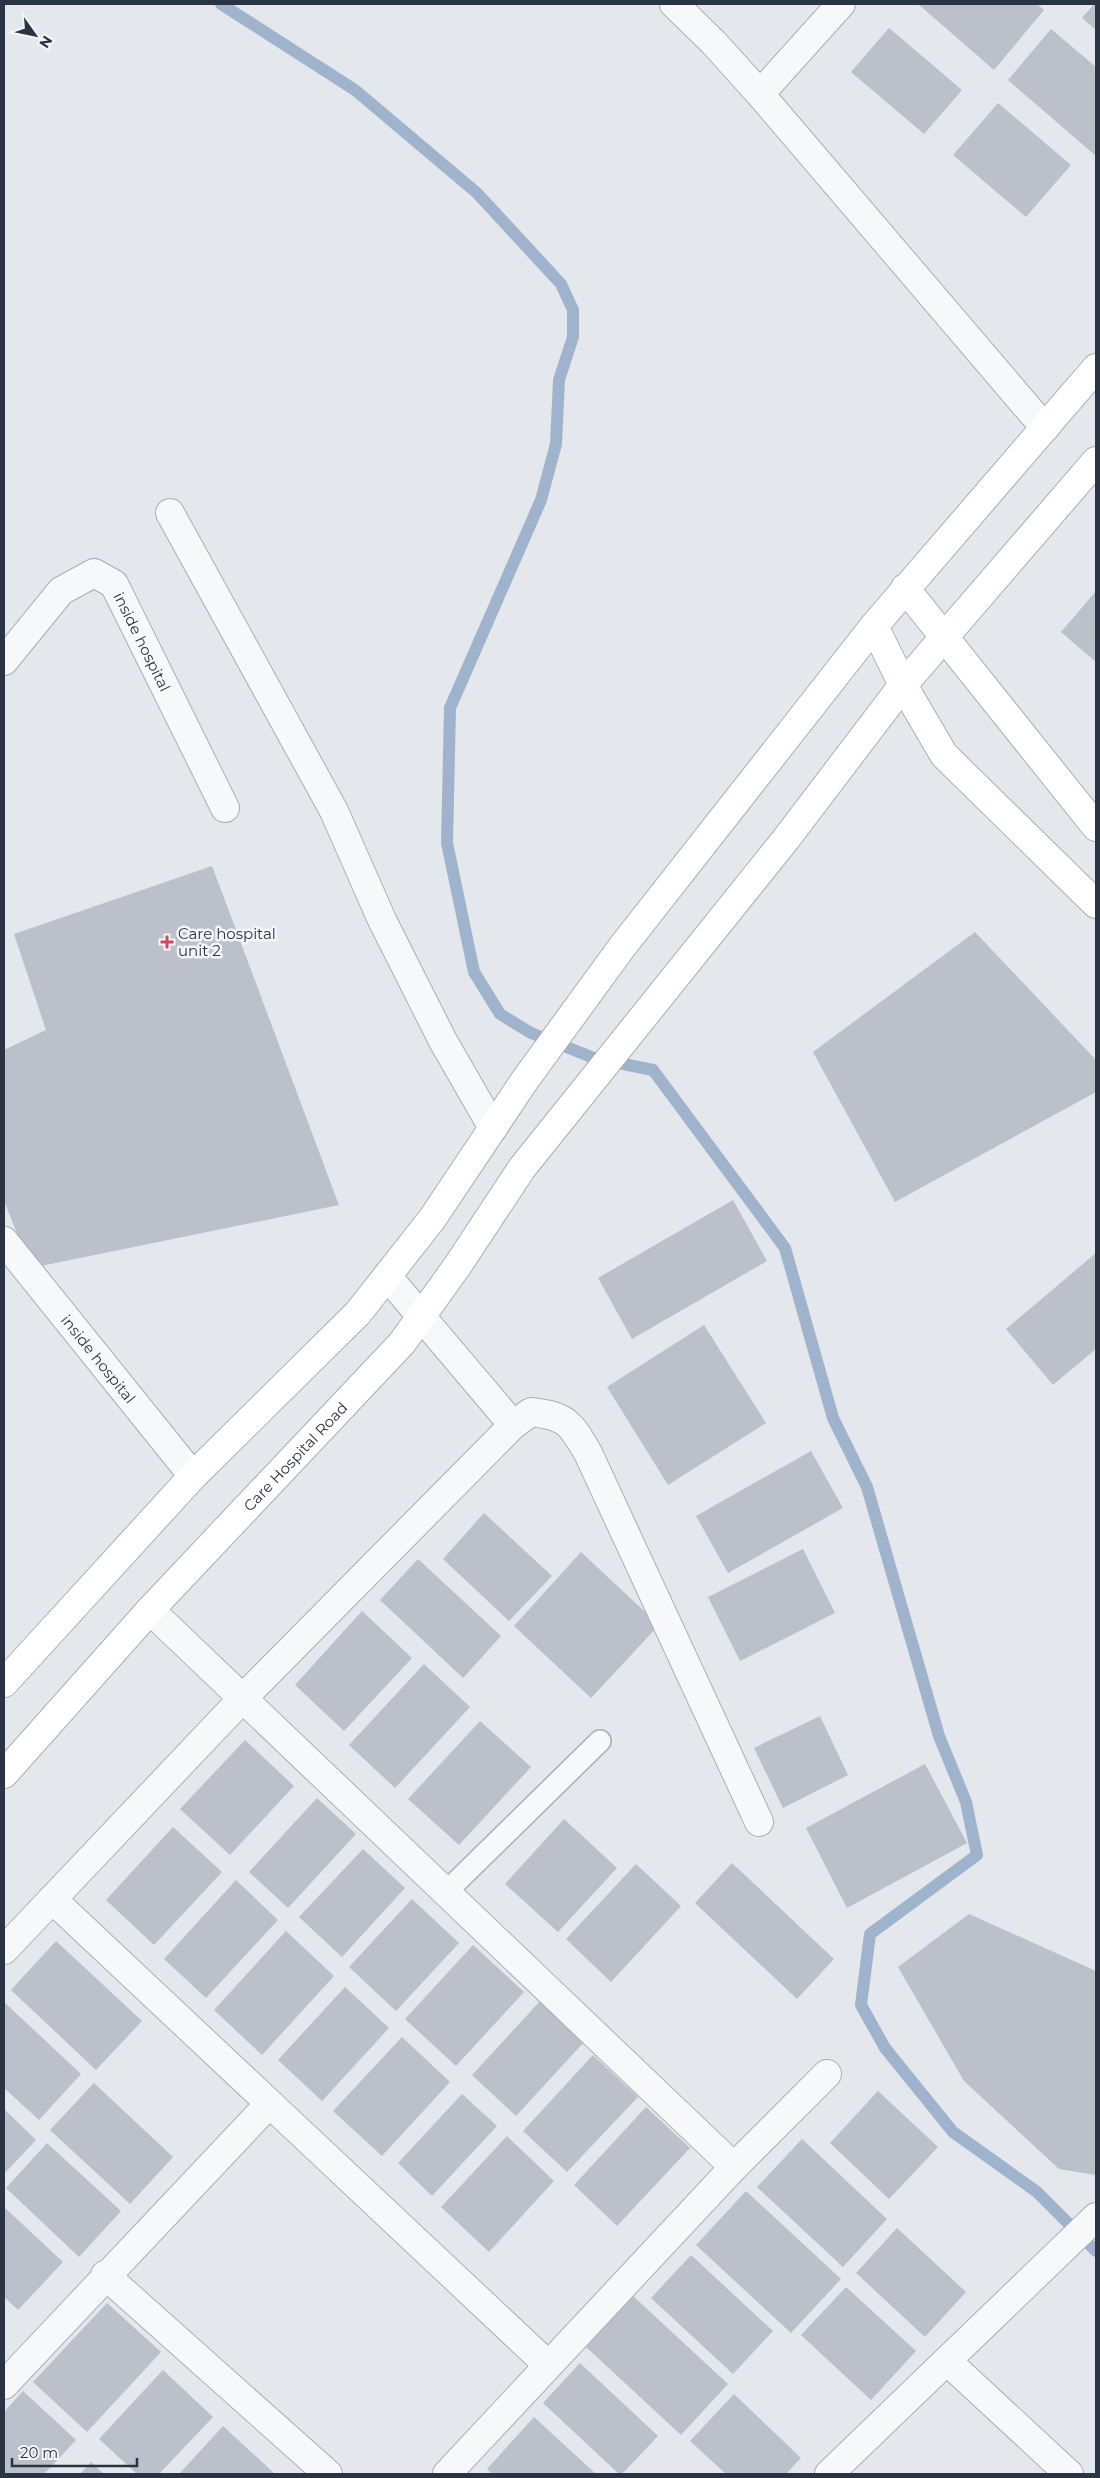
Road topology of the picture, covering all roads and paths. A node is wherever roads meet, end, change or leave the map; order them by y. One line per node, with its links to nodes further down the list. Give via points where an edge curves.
1 (674, 4): 3 (street)
2 (841, 4): 3 (street)
3 (760, 94): 5 (street)
4 (1096, 368): 5 (street)
5 (1045, 428): 8 (street)
6 (1096, 461): 10 (street, Care Hospital Road)
7 (170, 513): 16 (street, via 334,811 382,920 443,1041)
8 (905, 588): 9 (street); 10 (street)
9 (874, 626): 12 (street); 16 (street, via 622,947 524,1080)
10 (945, 637): 12 (street, Care Hospital Road); 14 (street)
11 (4, 661): 13 (street, inside hospital, via 62,591 94,573 114,584)
12 (903, 685): 15 (street, via 944,755); 19 (street, Care Hospital Road, via 684,967 522,1168)
13 (225, 808)
14 (1096, 827)
15 (1096, 904)
16 (493, 1128): 18 (street, via 432,1219)
17 (4, 1241): 21 (street, inside hospital)
18 (387, 1276): 19 (street); 21 (street, via 358,1313)
19 (421, 1316): 20 (street); 22 (street, Care Hospital Road, via 402,1344)
20 (513, 1425): 24 (street); 27 (street, via 531,1412 555,1415 574,1429)
21 (193, 1476): 23 (street)
22 (150, 1610): 24 (street); 26 (street, Care Hospital Road)
23 (4, 1684)
24 (243, 1698): 28 (street); 29 (street)
25 (600, 1741): 28 (lane)
26 (4, 1774)
27 (759, 1822)
28 (446, 1892): 33 (street)
29 (52, 1899): 30 (street); 32 (street)
30 (4, 1950)
31 (827, 2074): 33 (street)
32 (268, 2104): 35 (street); 37 (street)
33 (734, 2166): 37 (street)
34 (1096, 2217): 36 (street)
35 (105, 2275): 38 (street); 39 (street)
36 (947, 2361): 41 (street); 42 (street)
37 (548, 2365): 40 (street)
38 (4, 2385)
39 (328, 2474)
40 (447, 2474)
41 (829, 2474)
42 (1069, 2474)

